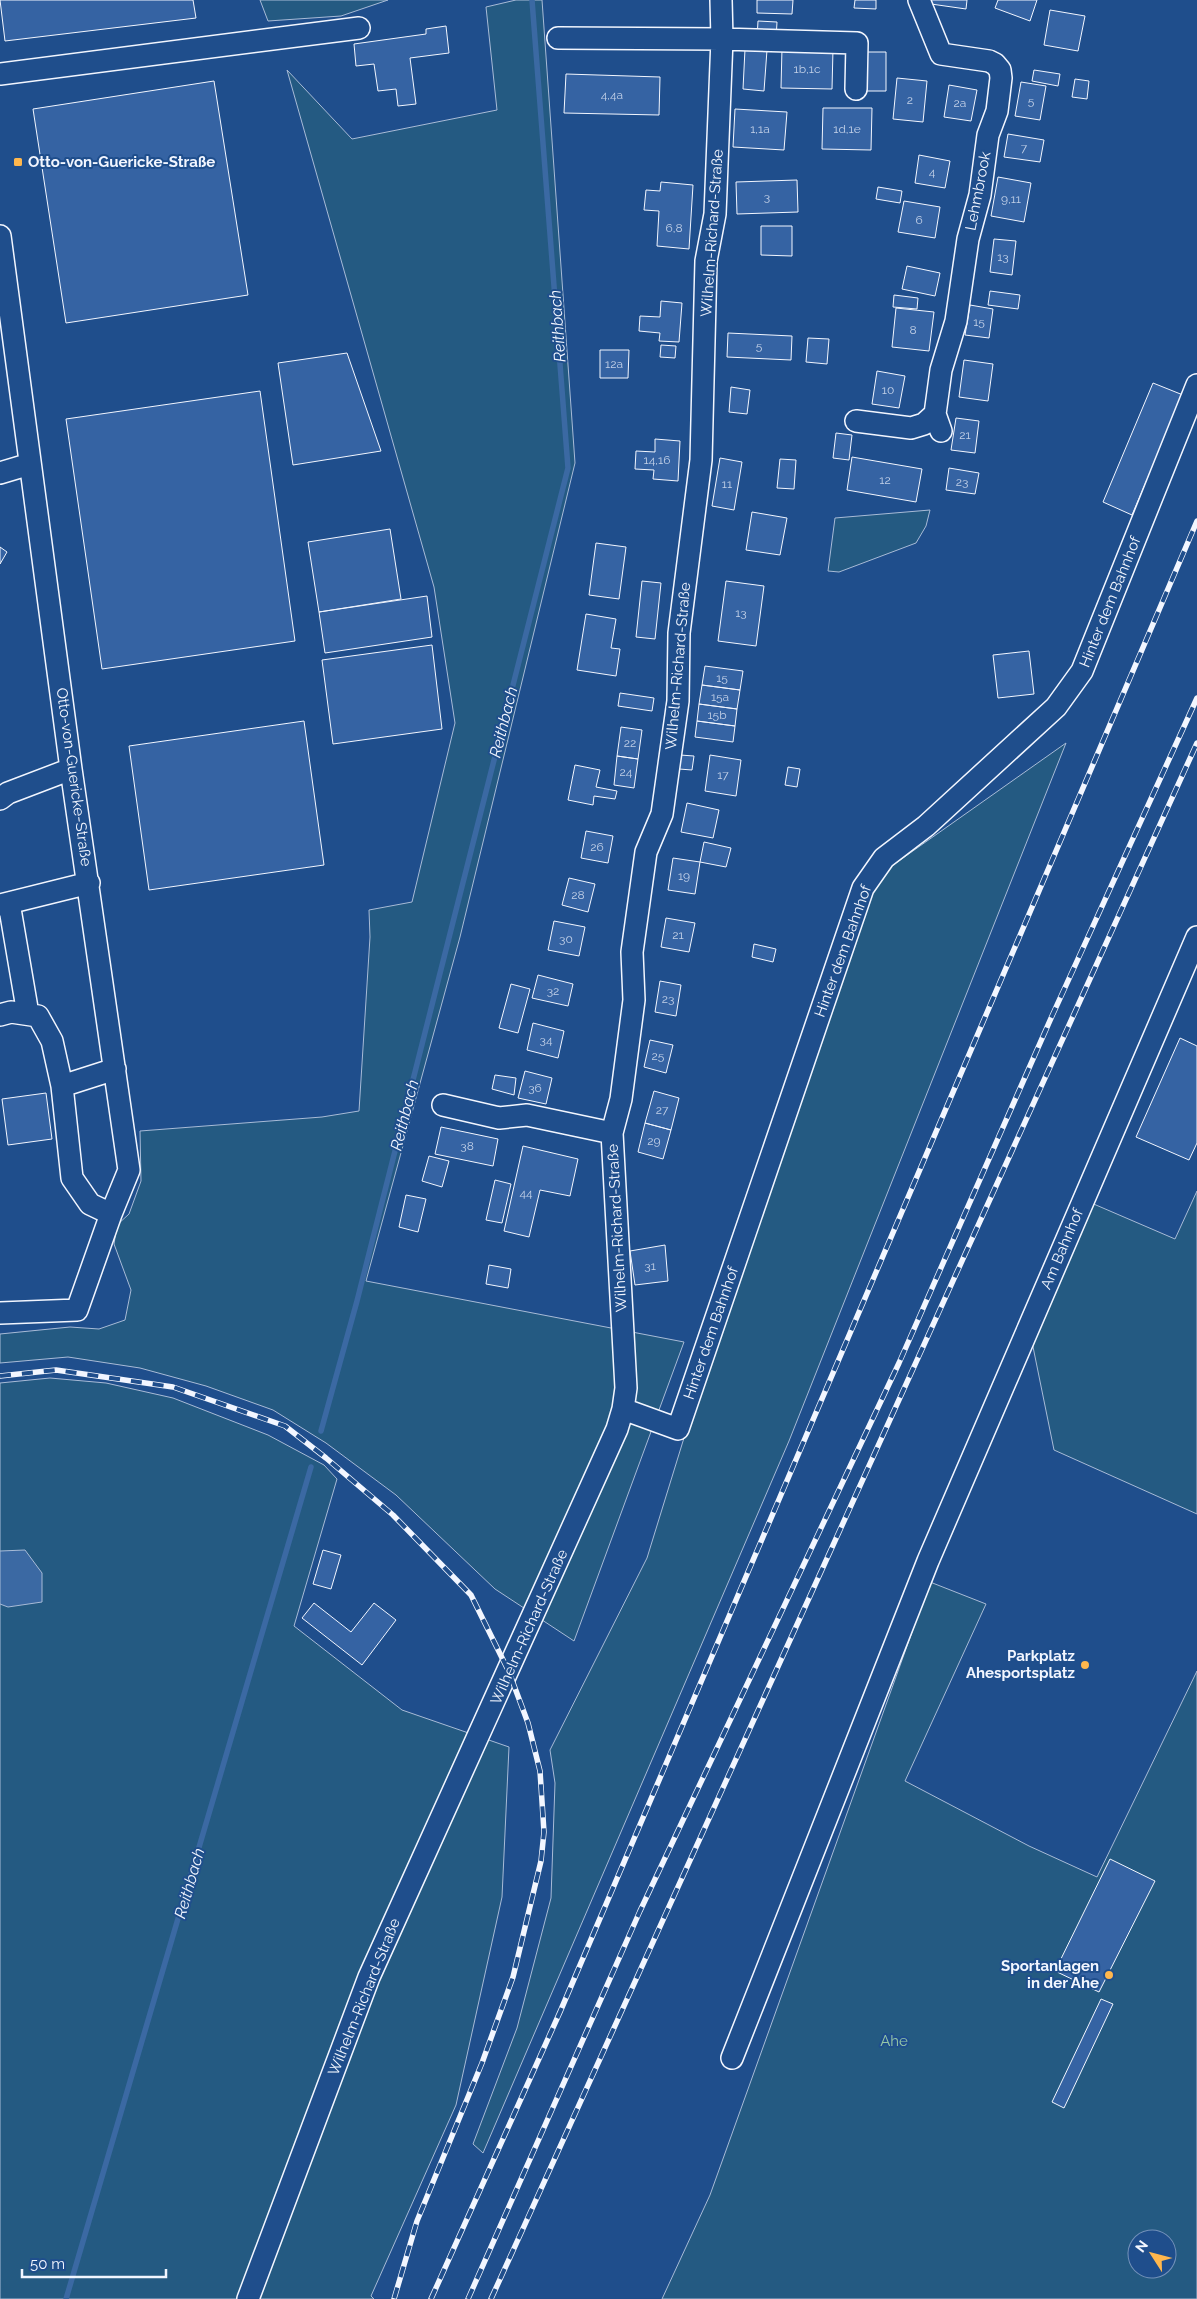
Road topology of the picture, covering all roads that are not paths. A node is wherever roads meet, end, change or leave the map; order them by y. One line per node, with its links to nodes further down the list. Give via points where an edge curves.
1 (722, 0): 5 (street, Wilhelm-Richard-Straße)
2 (919, 0): 11 (street, Lehmbrook, via 941,54 989,61 1000,70 997,111 988,135 956,321 941,370 938,423 911,428)
3 (359, 28): 6 (street)
4 (558, 38): 5 (street)
5 (722, 39): 7 (street, via 857,43); 24 (street, Wilhelm-Richard-Straße, via 715,214 706,261 701,460 679,633 678,701 662,814 646,852 632,952 634,1000 621,1099)
6 (0, 74)
7 (856, 89)
8 (0, 236): 9 (street, Otto-von-Guericke-Straße)
9 (5, 308): 12 (street, Otto-von-Guericke-Straße)
10 (1197, 385): 27 (street, Hinter dem Bahnhof, via 1082,671 1056,707 926,826 884,858 863,888 678,1428)
11 (856, 421)
12 (30, 464): 13 (street); 14 (street, Otto-von-Guericke-Straße)
13 (0, 473)
14 (72, 768): 15 (street, via 8,793); 16 (street, Otto-von-Guericke-Straße)
15 (0, 800)
16 (89, 884): 17 (street); 21 (street, Otto-von-Guericke-Straße)
17 (4, 904): 19 (street)
18 (1197, 937): 28 (street, Am Bahnhof, via 928,1561)
19 (28, 1014): 20 (street, via 11,1012); 22 (street, via 38,1016 52,1041)
20 (0, 1015)
21 (115, 1069): 22 (street); 25 (street, Otto-von-Guericke-Straße, via 129,1170)
22 (62, 1086): 25 (street, via 72,1178 90,1204)
23 (442, 1105): 24 (street, via 499,1118 527,1115)
24 (612, 1133): 27 (street, Wilhelm-Richard-Straße, via 626,1388)
25 (111, 1214): 26 (street, Otto-von-Guericke-Straße, via 77,1310)
26 (0, 1313)
27 (624, 1409): 29 (street, Wilhelm-Richard-Straße, via 370,1977)
28 (732, 2058)
29 (248, 2299)

